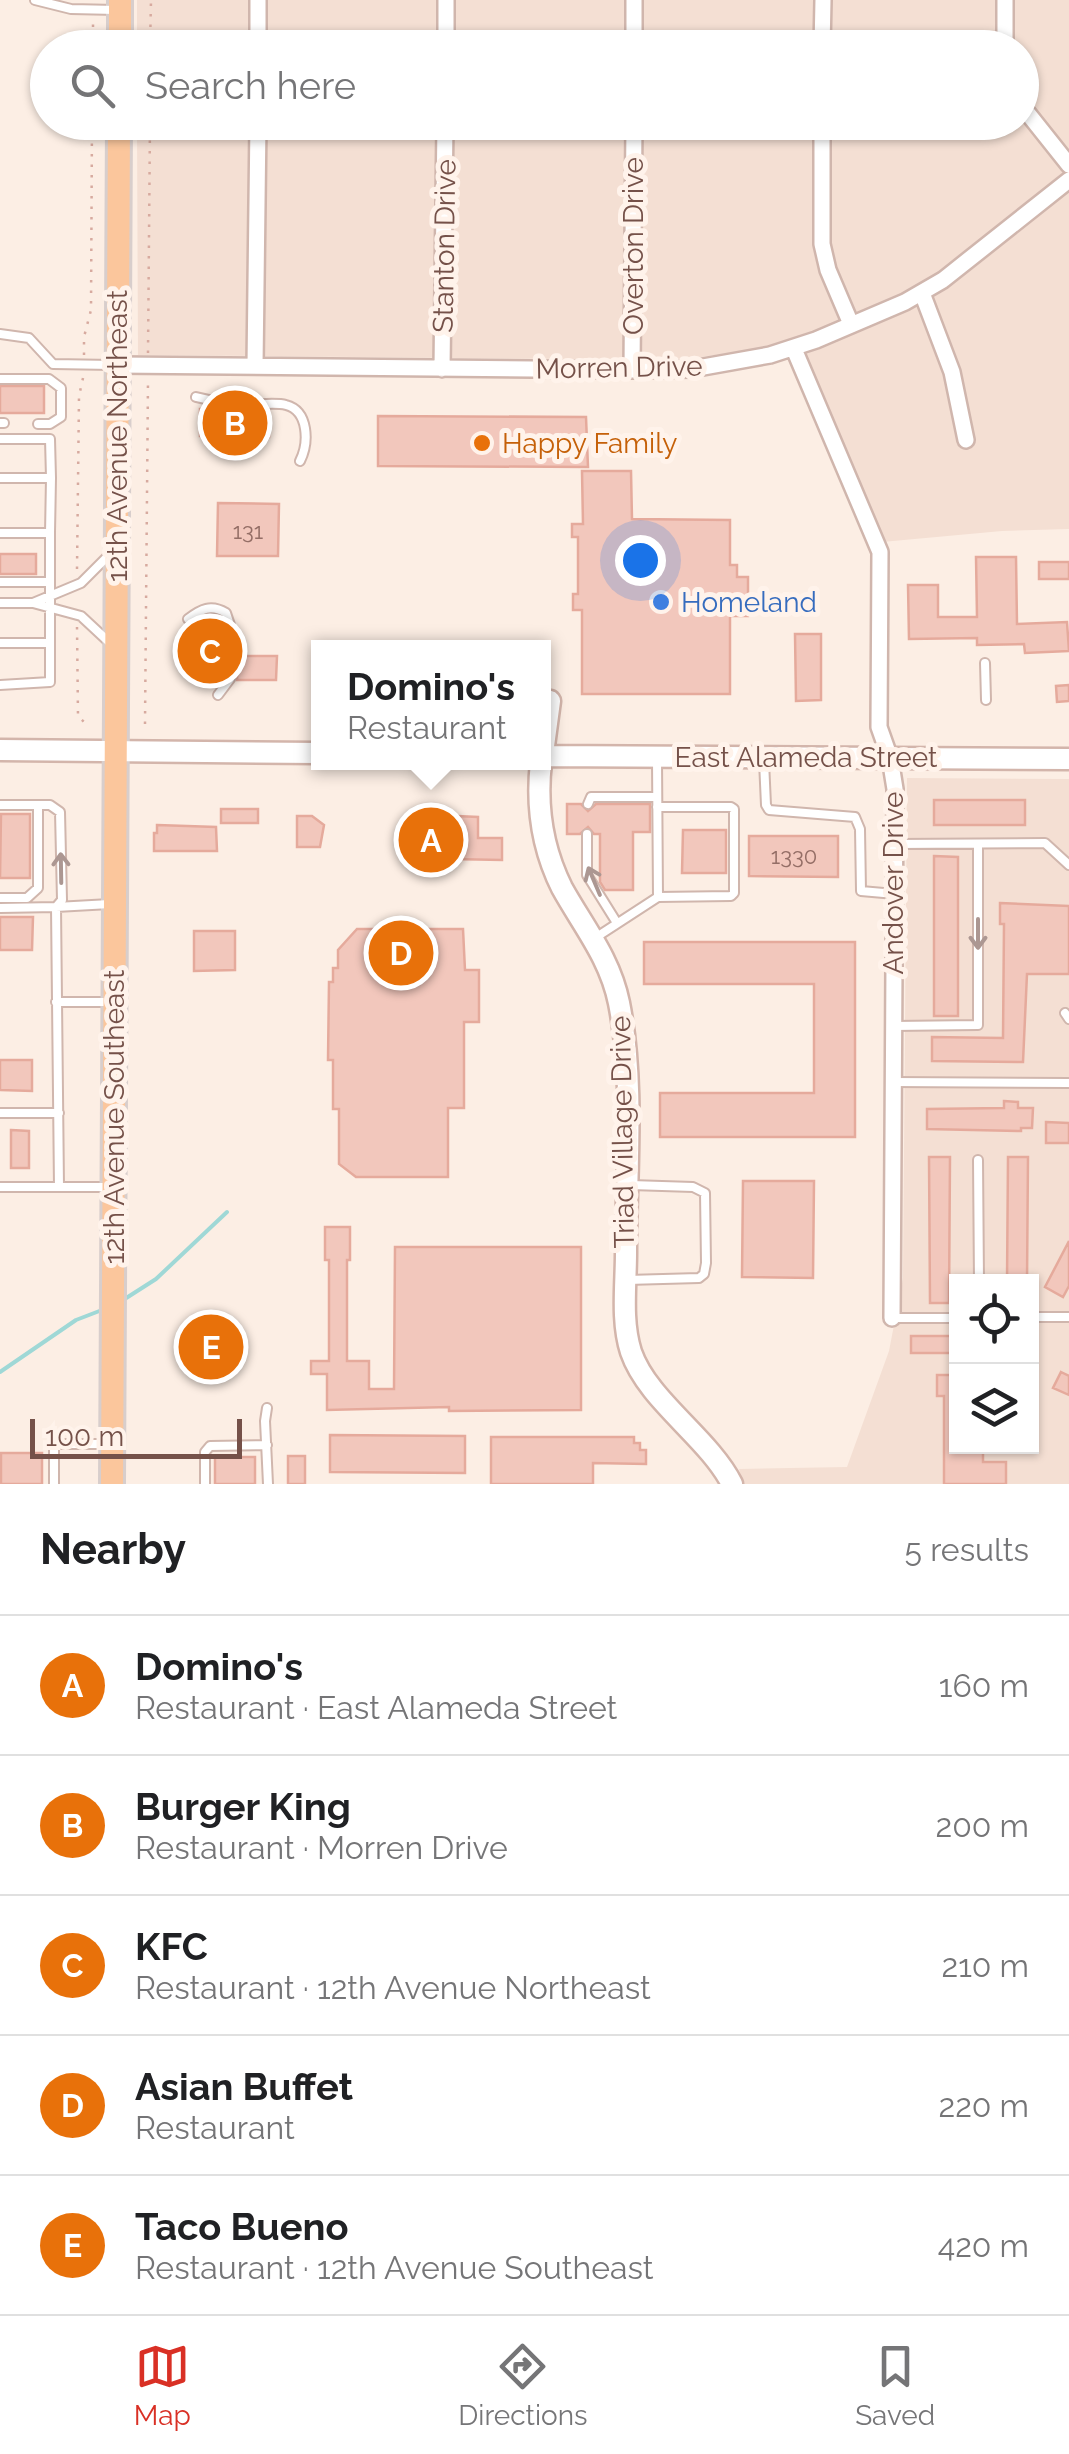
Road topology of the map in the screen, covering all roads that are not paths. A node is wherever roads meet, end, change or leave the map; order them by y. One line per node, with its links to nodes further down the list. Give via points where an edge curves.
1 (35, 0): 7 (lane, via 71,9)
2 (258, 0): 8 (street)
3 (446, 0): 9 (street)
4 (634, 0): 10 (street)
5 (823, 0): 11 (street)
6 (1006, 0): 12 (street)
7 (120, 5)
8 (258, 30)
9 (446, 30)
10 (634, 30)
11 (822, 30)
12 (1005, 30)
13 (1039, 127): 19 (street)
14 (119, 140): 25 (main road, 12th Avenue Northeast)
15 (258, 140): 26 (street)
16 (445, 140): 27 (street, Stanton Drive)
17 (634, 140): 28 (street, Overton Drive)
18 (822, 140): 22 (street, via 822,244)
19 (1069, 165)
20 (1069, 180): 21 (street, Morren Drive)
21 (922, 293): 22 (street, Morren Drive); 35 (street, via 952,372)
22 (851, 324): 24 (street, Morren Drive)
23 (0, 334): 25 (lane, via 29,338 53,364)
24 (794, 349): 28 (street, Morren Drive, via 723,365); 59 (street, Andover Drive, via 878,545 878,727)
25 (118, 366): 26 (street, Morren Drive); 41 (main road, 12th Avenue Northeast)
26 (255, 366): 27 (street, Morren Drive)
27 (442, 368): 28 (street, Morren Drive)
28 (632, 370)
29 (0, 378): 32 (lane, via 49,379 62,388 61,417)
30 (196, 397): 36 (lane, via 287,405 301,414 305,428)
31 (38, 424): 32 (lane)
32 (50, 424): 34 (lane)
33 (0, 439): 34 (lane)
34 (50, 439): 38 (lane)
35 (966, 440)
36 (300, 460)
37 (0, 478): 38 (lane)
38 (50, 478): 40 (lane)
39 (0, 533): 40 (lane)
40 (50, 533): 43 (lane)
41 (116, 548): 44 (lane); 49 (main road, 12th Avenue Northeast)
42 (0, 582): 43 (lane)
43 (50, 582): 44 (lane)
44 (50, 602): 45 (lane); 48 (lane); 49 (lane, via 77,614)
45 (0, 603)
46 (188, 619): 52 (lane, via 200,610 226,613 230,679)
47 (0, 643): 48 (lane)
48 (50, 643): 51 (lane, via 48,684)
49 (115, 648): 55 (main road, 12th Avenue Northeast)
50 (985, 662): 53 (lane)
51 (0, 685)
52 (218, 694)
53 (986, 700)
54 (0, 750): 55 (street)
55 (115, 750): 56 (street); 74 (main road, 12th Avenue Southeast)
56 (311, 752)
57 (657, 756): 58 (street, East Alameda Street); 60 (street, East Alameda Street); 64 (lane)
58 (764, 757): 59 (street, East Alameda Street); 71 (lane, via 769,810 855,817 861,890)
59 (890, 758): 61 (street, East Alameda Street); 68 (street, Andover Drive)
60 (551, 759)
61 (1069, 759)
62 (542, 770): 78 (street, Triad Village Drive, via 540,824 562,886)
63 (588, 801): 64 (lane)
64 (657, 802): 72 (lane); 72 (lane, via 731,806 734,826 734,894)
65 (0, 805): 66 (lane)
66 (38, 805): 73 (lane, via 38,888 27,898); 75 (lane, one-way to 66, via 62,900 60,812)
67 (587, 834): 77 (lane, one-way to 67, via 587,875)
68 (895, 844): 69 (lane); 71 (street, Andover Drive)
69 (978, 844): 70 (lane, via 1045,843); 81 (lane, one-way to 81, via 978,1025)
70 (1069, 865)
71 (894, 894): 81 (street, Andover Drive)
72 (658, 897): 77 (lane)
73 (0, 898)
74 (114, 903): 75 (lane); 80 (main road, 12th Avenue Southeast)
75 (56, 907): 76 (lane); 79 (lane)
76 (0, 908)
77 (617, 923): 78 (lane)
78 (595, 938): 87 (street, Triad Village Drive, via 618,998 626,1044)
79 (56, 1002): 80 (lane); 85 (lane)
80 (114, 1002): 90 (main road, 12th Avenue Southeast)
81 (893, 1026): 82 (street, Andover Drive)
82 (892, 1082): 83 (lane); 95 (street, Andover Drive)
83 (1069, 1082)
84 (0, 1113): 85 (lane)
85 (58, 1113): 89 (lane)
86 (978, 1160): 91 (lane)
87 (626, 1185): 92 (street, Triad Village Drive); 92 (lane, via 705,1193 706,1263 700,1278)
88 (0, 1187): 89 (lane)
89 (59, 1187): 90 (lane)
90 (114, 1187): 98 (main road, 12th Avenue Southeast)
91 (979, 1274)
92 (626, 1280): 104 (street, Triad Village Drive, via 634,1360)
93 (1039, 1317): 94 (lane)
94 (1069, 1317)
95 (892, 1318): 96 (lane)
96 (949, 1318)
97 (267, 1408): 99 (lane)
98 (112, 1444): 100 (lane, via 54,1444); 101 (main road, 12th Avenue Southeast)
99 (267, 1445): 102 (lane, via 210,1446); 103 (lane)
100 (54, 1484)
101 (112, 1484)
102 (205, 1484)
103 (268, 1484)
104 (732, 1484)

